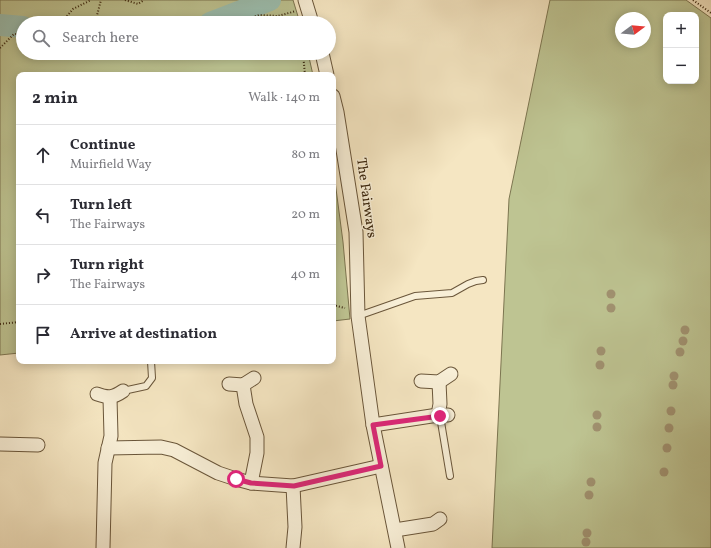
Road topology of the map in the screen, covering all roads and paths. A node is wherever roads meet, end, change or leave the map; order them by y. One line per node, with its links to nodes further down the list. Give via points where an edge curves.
1 (91, 0): 8 (path, via 73,9)
2 (101, 0): 9 (path)
3 (125, 0): 4 (path, via 138,4)
4 (144, 0)
5 (693, 0): 7 (path)
6 (302, 5): 11 (path); 13 (street)
7 (711, 13)
8 (67, 16)
9 (98, 16)
10 (256, 16): 12 (path)
11 (278, 16)
12 (278, 16)
13 (308, 16)
14 (16, 34): 15 (path)
15 (0, 48)
16 (304, 60): 18 (path)
17 (324, 60): 19 (street)
18 (305, 72)
19 (326, 72)
20 (336, 108): 22 (street, The Fairways, via 356,232)
21 (483, 280): 22 (lane, via 468,284 452,293 415,296)
22 (358, 316): 32 (street, The Fairways)
23 (16, 322): 24 (path)
24 (0, 324)
25 (151, 364): 30 (lane, via 152,378 146,386)
26 (451, 374): 28 (street)
27 (421, 381): 28 (street)
28 (439, 382): 31 (street)
29 (229, 384): 38 (street, via 248,382 246,404 257,437 257,454)
30 (123, 391): 35 (street, via 113,397 104,396 111,423)
31 (442, 415): 32 (street); 37 (lane)
32 (373, 425): 36 (street, The Fairways)
33 (0, 444): 34 (street)
34 (38, 444)
35 (108, 448): 38 (street, via 161,447 174,450 218,472); 42 (street, via 105,463)
36 (381, 466): 39 (street); 41 (street, The Fairways)
37 (450, 476)
38 (251, 483): 39 (street)
39 (294, 486): 43 (street)
40 (440, 519): 41 (street, via 433,524)
41 (394, 530): 44 (street, The Fairways)
42 (103, 548)
43 (293, 548)
44 (398, 548)

